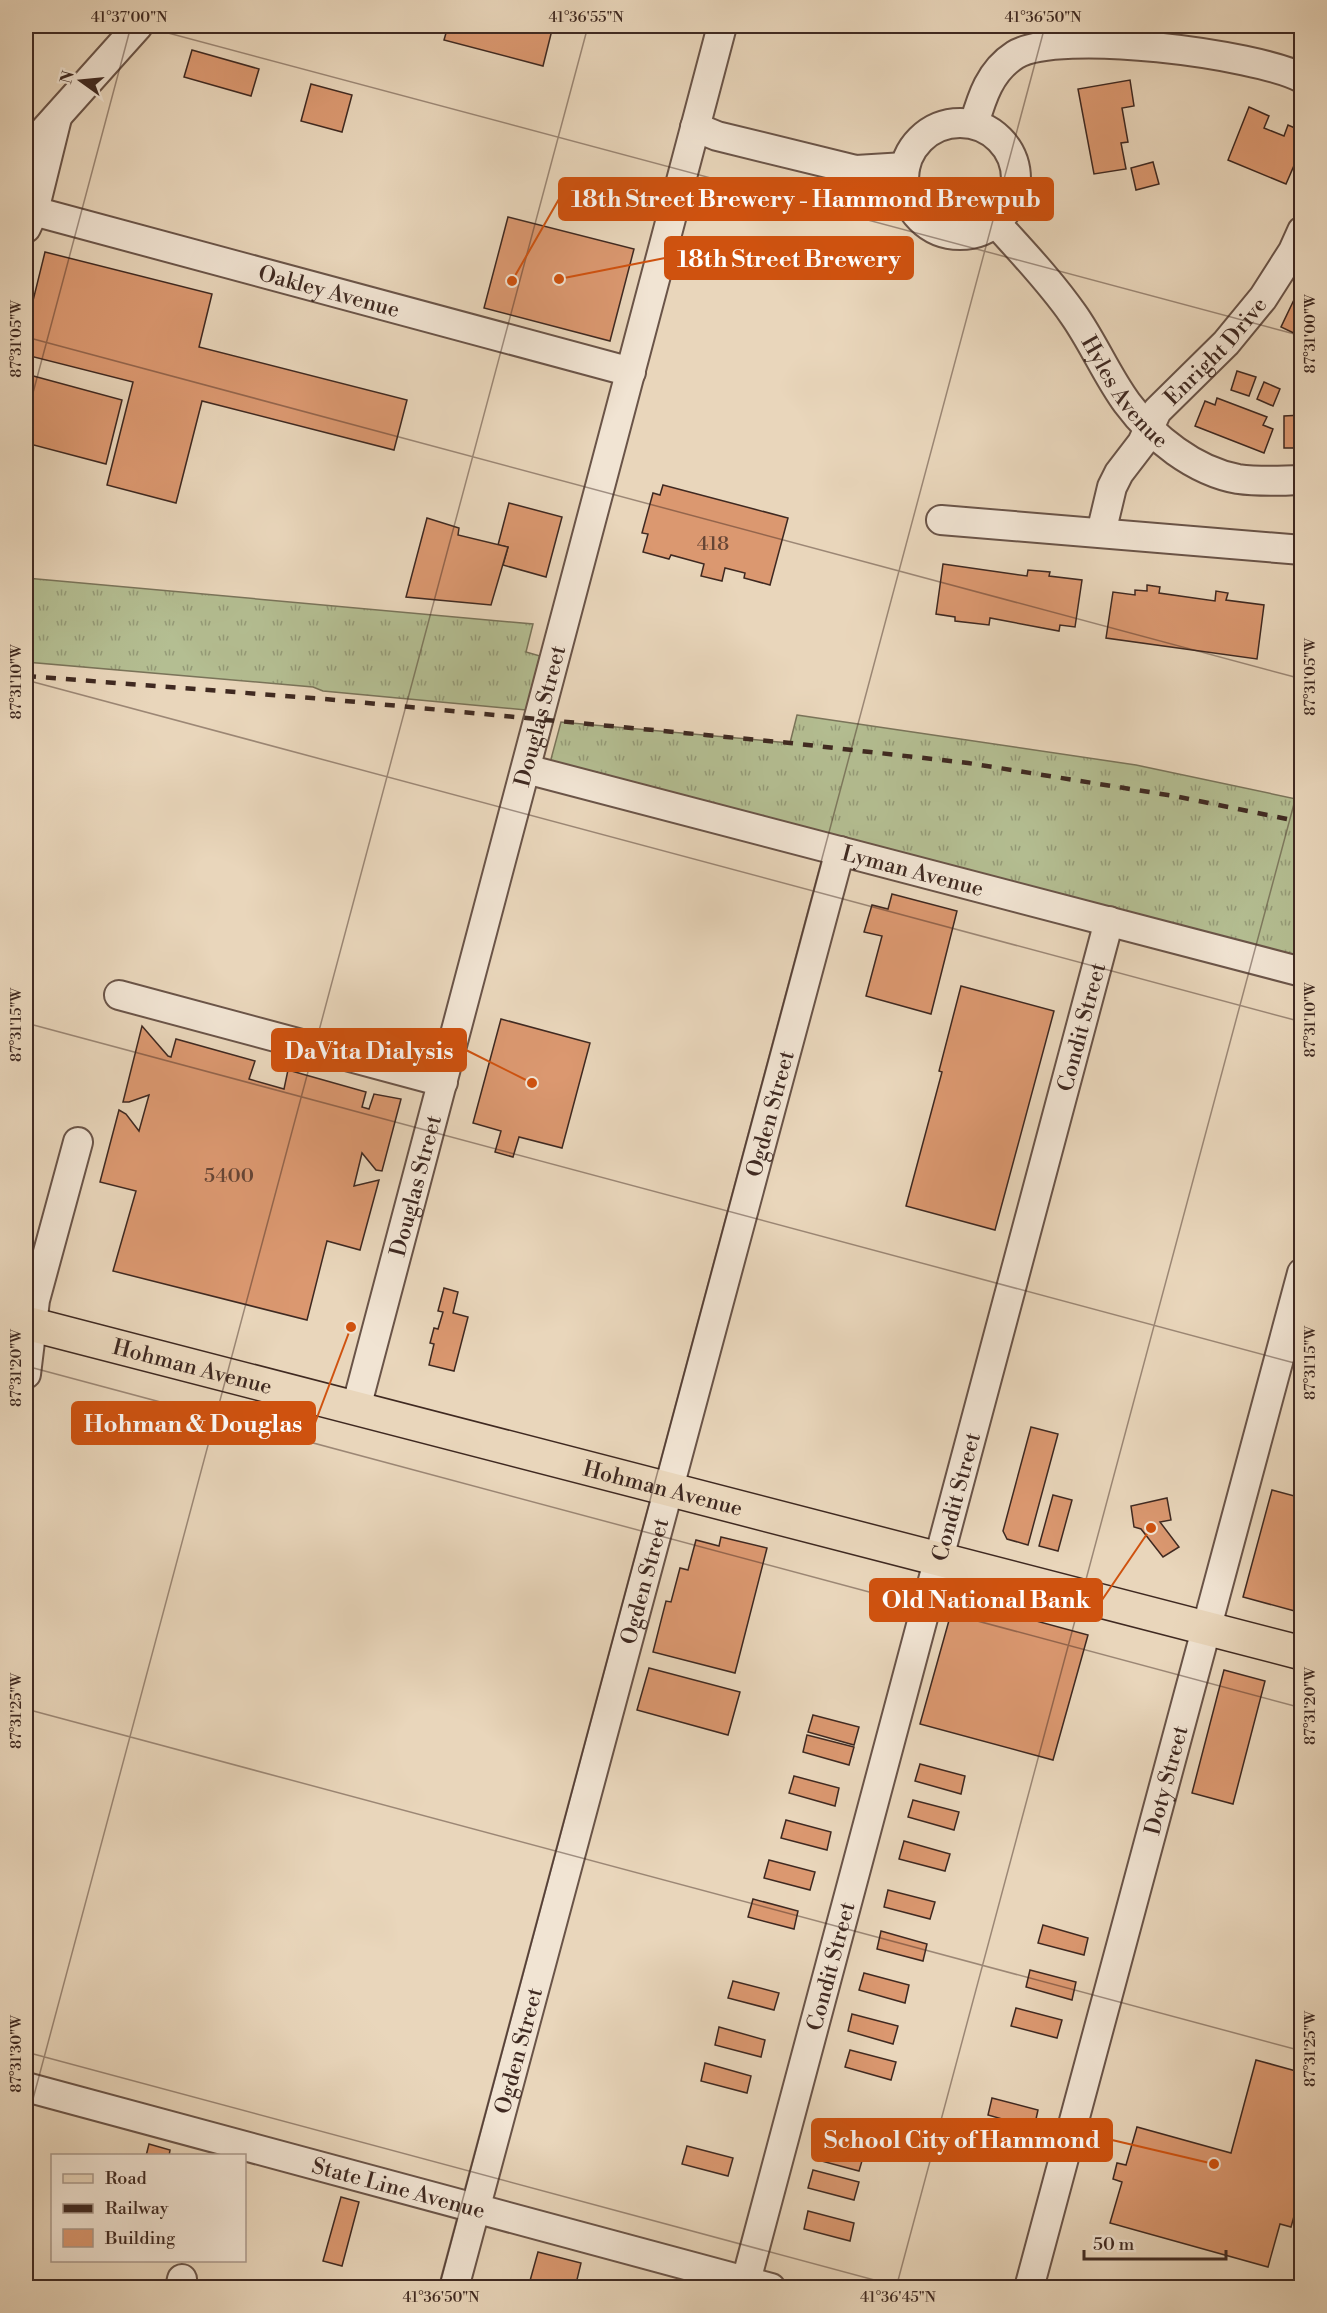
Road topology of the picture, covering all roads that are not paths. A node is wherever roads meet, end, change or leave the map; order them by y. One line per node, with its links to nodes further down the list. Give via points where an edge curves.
1 (138, 26): 4 (street)
2 (722, 26): 6 (street, Douglas Street)
3 (1302, 78): 5 (street, via 1226,58 1143,45 1090,43 1039,47 1016,55 996,71 983,94)
4 (58, 113): 7 (street); 9 (street)
5 (974, 124): 8 (street, via 938,126 911,150); 10 (street, via 1002,141 1016,172 1016,191)
6 (695, 127): 8 (street, via 717,136 856,170); 12 (street, Douglas Street)
7 (26, 151)
8 (904, 167): 10 (street, via 908,201 930,228 964,236)
9 (28, 216): 12 (street, Oakley Avenue)
10 (996, 223): 13 (street, Hyles Avenue, via 1072,313 1126,402)
11 (1302, 231): 13 (street, Enright Drive, via 1263,298 1226,344 1157,411)
12 (631, 372): 18 (street, Douglas Street)
13 (1148, 430): 14 (street, Hyles Avenue, via 1211,471 1237,478); 16 (street, Enright Drive, via 1112,487)
14 (1302, 480)
15 (941, 520): 16 (street)
16 (1101, 533): 17 (street)
17 (1302, 550)
18 (526, 769): 19 (street, Lyman Avenue); 23 (street, Douglas Street)
19 (840, 852): 20 (street, Lyman Avenue); 29 (street, Ogden Street)
20 (1109, 921): 21 (street, Lyman Avenue); 30 (street, Condit Street)
21 (1302, 972)
22 (119, 995): 23 (street)
23 (443, 1082): 28 (street, Douglas Street)
24 (78, 1142): 26 (street)
25 (1302, 1273): 31 (street, Doty Street)
26 (29, 1324): 27 (street); 28 (main road, Hohman Avenue)
27 (26, 1374)
28 (357, 1408): 29 (main road, Hohman Avenue)
29 (669, 1488): 30 (main road, Hohman Avenue); 37 (street, Ogden Street)
30 (937, 1559): 31 (main road, Hohman Avenue); 38 (street, Condit Street)
31 (1206, 1628): 32 (main road, Hohman Avenue); 40 (street, Doty Street)
32 (1302, 1653)
33 (26, 2087): 34 (street, State Line Avenue)
34 (215, 2147): 35 (street, State Line Avenue)
35 (245, 2154)
36 (246, 2154): 37 (street, State Line Avenue)
37 (476, 2208): 38 (street, State Line Avenue); 39 (street, Ogden Street)
38 (758, 2284)
39 (454, 2288)
40 (1029, 2288)

